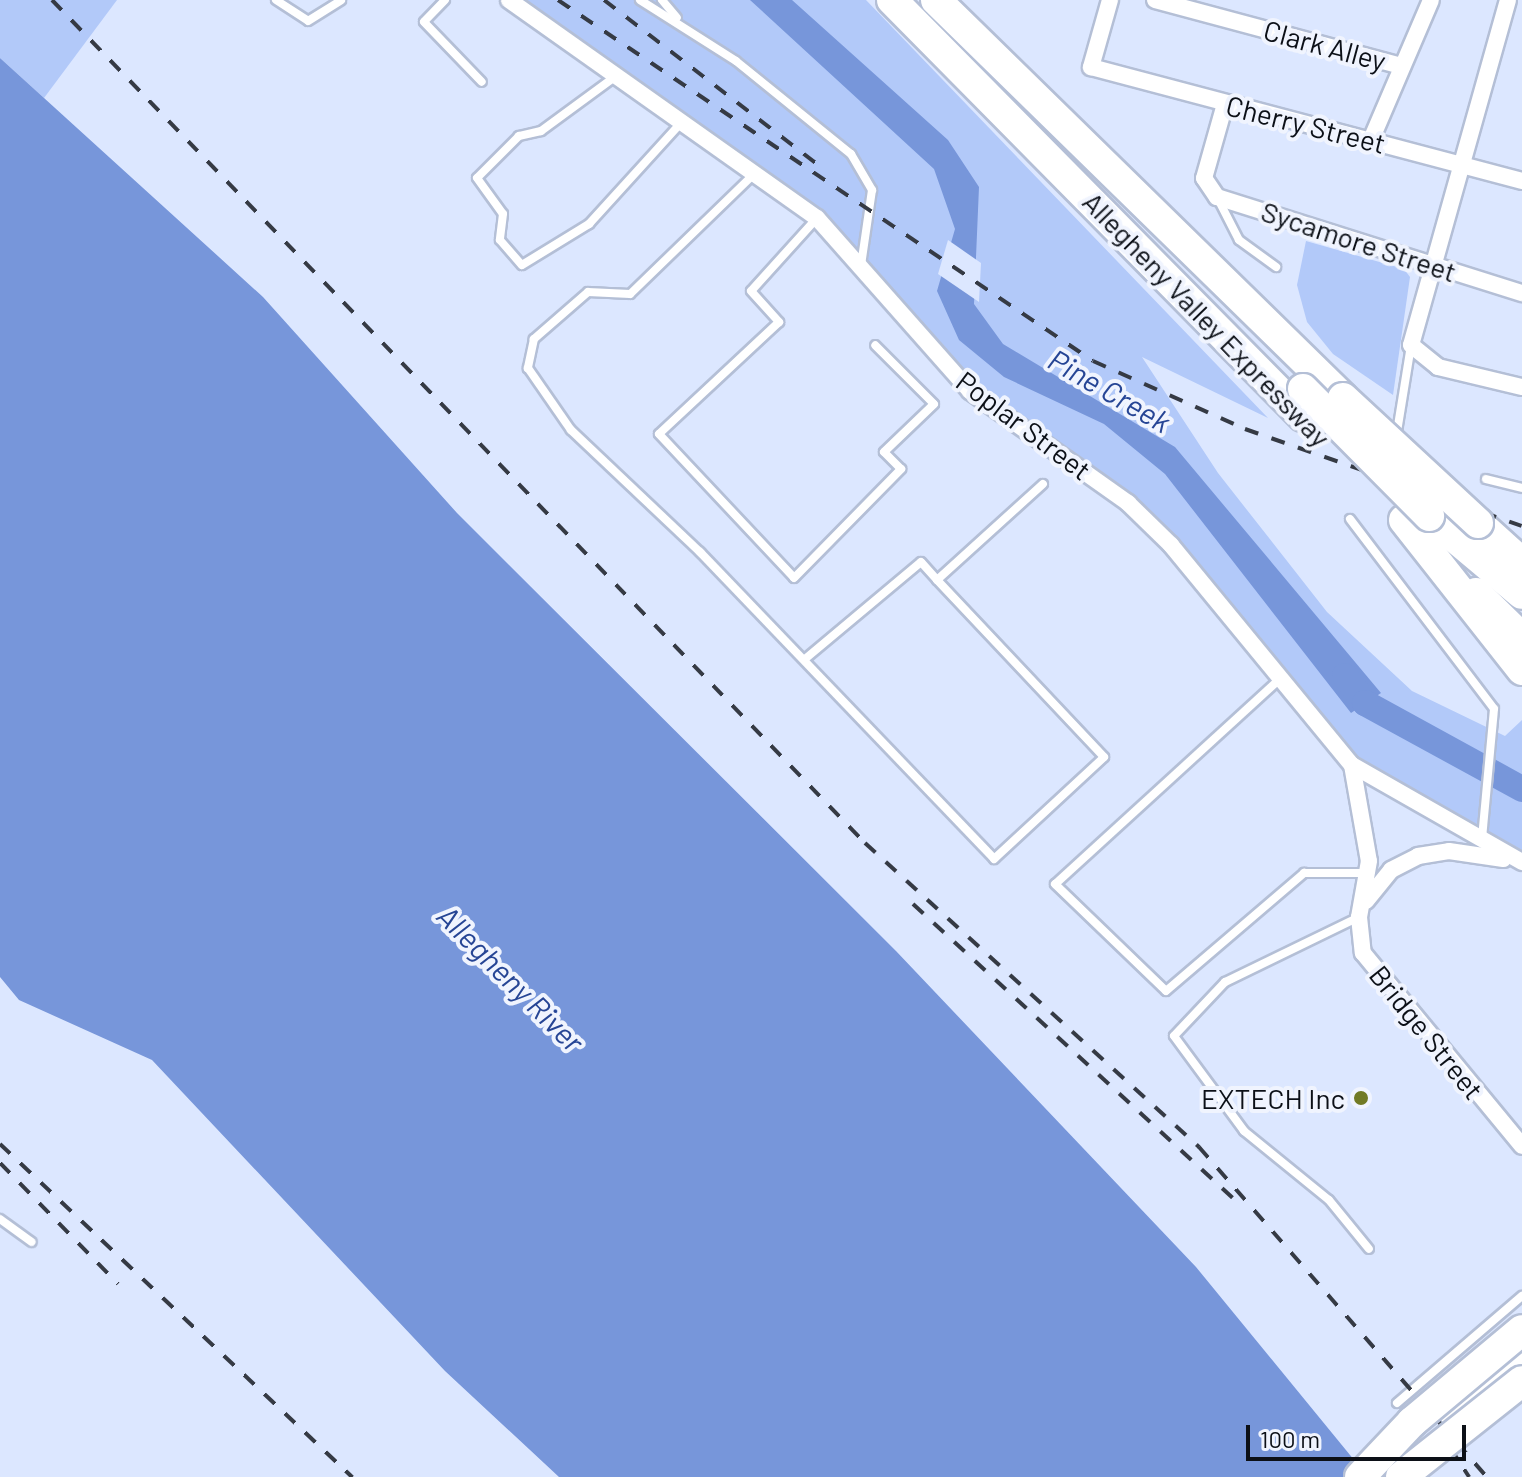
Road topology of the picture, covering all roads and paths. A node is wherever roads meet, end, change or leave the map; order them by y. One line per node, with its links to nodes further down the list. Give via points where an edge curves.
1 (276, 0): 2 (lane, via 308,21)
2 (341, 0)
3 (445, 0): 17 (lane, via 424,22)
4 (509, 0): 16 (street, Poplar Street)
5 (640, 0): 14 (lane)
6 (662, 0): 14 (lane)
7 (892, 0): 37 (highway, Allegheny Valley Expressway, via 1270,383)
8 (929, 0): 37 (highway, Allegheny Valley Expressway, bridge, via 1303,389)
9 (936, 0): 39 (highway, bridge, via 1343,398 1478,523)
10 (1110, 0): 18 (street, Cherry Street, via 1091,67)
11 (1155, 0): 15 (street, Clark Alley)
12 (1431, 0): 15 (street)
13 (1508, 0): 21 (street)
14 (680, 22): 27 (lane, via 851,154 872,190)
15 (1402, 66): 20 (street)
16 (616, 76): 19 (street, Poplar Street); 19 (lane, via 541,131 519,136 477,178 503,214 500,240 522,265 589,224)
17 (482, 82)
18 (1225, 104): 20 (street, Cherry Street); 24 (street, via 1204,178)
19 (681, 123): 22 (street, Poplar Street)
20 (1371, 140): 21 (street, Cherry Street)
21 (1462, 162): 23 (street, Cherry Street); 26 (street)
22 (753, 175): 25 (street, Poplar Street); 45 (lane, via 630,294 588,292 534,339 528,368 571,430)
23 (1522, 181)
24 (1217, 197): 26 (street, Sycamore Street); 28 (lane, via 1239,240)
25 (817, 218): 27 (street, Poplar Street); 30 (lane, via 751,291 779,322 659,434 794,578 901,469 884,452 934,404)
26 (1429, 263): 29 (street, Sycamore Street); 31 (street)
27 (861, 266): 47 (street, Poplar Street, via 970,391 1128,503 1171,545)
28 (1276, 267)
29 (1522, 293)
30 (875, 345)
31 (1411, 345): 32 (street, via 1438,367); 33 (lane)
32 (1522, 387)
33 (1391, 465)
34 (1486, 479): 36 (lane)
35 (1043, 484): 40 (lane)
36 (1522, 488)
37 (1416, 518): 41 (highway, Allegheny Valley Expressway); 42 (highway, Allegheny Valley Expressway); 46 (highway)
38 (1350, 519): 49 (lane, via 1494,709 1494,745 1480,808)
39 (1518, 551)
40 (937, 580): 45 (lane, via 921,562); 45 (lane, via 1104,757 994,859)
41 (1522, 594)
42 (1494, 610): 43 (highway); 44 (highway, Allegheny Valley Expressway)
43 (1522, 628)
44 (1522, 638)
45 (805, 659)
46 (1522, 670)
47 (1282, 676): 48 (street, Poplar Street); 51 (lane, via 1055,884 1166,991 1304,873)
48 (1352, 765): 49 (street, Poplar Street); 51 (street, Bridge Street)
49 (1482, 843): 50 (street, Poplar Street)
50 (1520, 862): 52 (street, via 1449,851 1418,856 1373,885)
51 (1367, 873): 52 (street, Bridge Street)
52 (1359, 917): 53 (street, Bridge Street, via 1363,953 1385,987); 56 (lane, via 1225,982 1174,1036 1244,1131 1329,1200)
53 (1522, 1146)
54 (0, 1219): 55 (lane)
55 (32, 1242)
56 (1369, 1249)
57 (1522, 1296): 61 (lane)
58 (1522, 1330): 63 (highway, bridge, via 1412,1422)
59 (1522, 1355): 62 (highway)
60 (1522, 1381): 65 (highway, bridge)
61 (1397, 1403)
62 (1454, 1412): 63 (highway); 64 (highway)
63 (1361, 1477)
64 (1386, 1477)
65 (1401, 1477)

